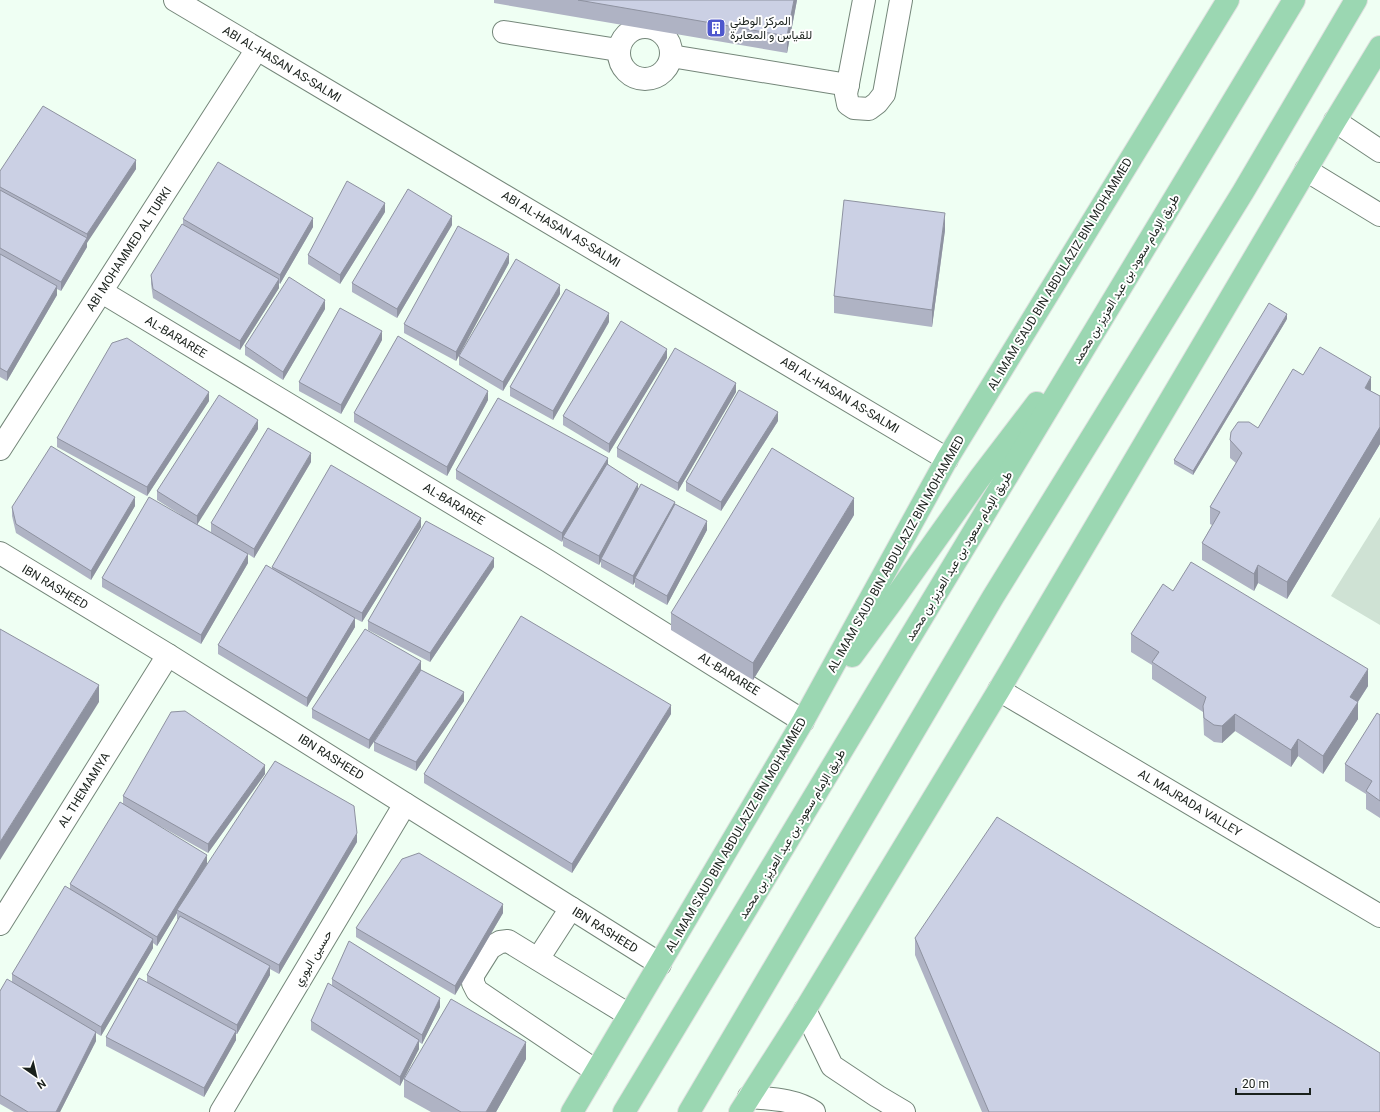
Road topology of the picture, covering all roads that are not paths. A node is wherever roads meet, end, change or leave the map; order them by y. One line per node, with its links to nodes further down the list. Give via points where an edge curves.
1 (175, 0): 9 (street, ABI AL-HASAN AS-SALMI)
2 (864, 0): 12 (street)
3 (901, 0): 12 (street, via 884,94 869,109 854,108 848,104)
4 (1228, 0): 20 (main road, AL IMAM S'AUD BIN ABDULAZIZ BIN MOHAMMED)
5 (1294, 0): 18 (main road, طريق الإمام سعود بن عبد العزيز بن محمد)
6 (1356, 0): 38 (main road, via 1242,192 993,597)
7 (504, 32): 10 (street)
8 (1380, 47): 13 (main road)
9 (257, 49): 17 (street, ABI MOHAMMED AL TURKI); 20 (street, ABI AL-HASAN AS-SALMI)
10 (618, 50): 11 (street, via 624,36 636,28 652,27 665,35 671,48); 11 (street, via 620,65 631,76 645,80 660,76 670,64)
11 (671, 56): 12 (street)
12 (848, 85)
13 (1335, 121): 14 (street); 15 (main road)
14 (1380, 151)
15 (1306, 170): 16 (street); 23 (main road)
16 (1380, 215)
17 (102, 292): 19 (street, ABI MOHAMMED AL TURKI); 24 (street, AL-BARAREE, via 548,561)
18 (1102, 318): 24 (main road, via 979,479); 37 (main road, طريق الإمام سعود بن عبد العزيز بن محمد)
19 (0, 449)
20 (947, 459): 24 (main road, AL IMAM S'AUD BIN ABDULAZIZ BIN MOHAMMED)
21 (0, 553): 22 (street, IBN RASHEED)
22 (168, 655): 25 (street, IBN RASHEED); 28 (street, AL THEMAMIYA)
23 (999, 690): 27 (street, AL MAJRADA VALLEY); 31 (main road)
24 (803, 721): 30 (main road, AL IMAM S'AUD BIN ABDULAZIZ BIN MOHAMMED)
25 (405, 804): 26 (street, IBN RASHEED); 36 (street, حسين البوري)
26 (571, 908): 29 (street); 30 (street, IBN RASHEED)
27 (1380, 916)
28 (2, 918)
29 (538, 959): 32 (street); 33 (street, via 508,941 500,942 490,948 473,975 476,991)
30 (660, 964): 32 (main road, AL IMAM S'AUD BIN ABDULAZIZ BIN MOHAMMED)
31 (804, 1010): 34 (main road); 40 (street, via 832,1066)
32 (629, 1015): 33 (main road, AL IMAM S'AUD BIN ABDULAZIZ BIN MOHAMMED)
33 (596, 1071): 35 (main road, AL IMAM S'AUD BIN ABDULAZIZ BIN MOHAMMED)
34 (744, 1105): 39 (street, via 782,1100 807,1107)
35 (576, 1108)
36 (221, 1112)
37 (624, 1112)
38 (689, 1112)
39 (814, 1112)
40 (904, 1112)

